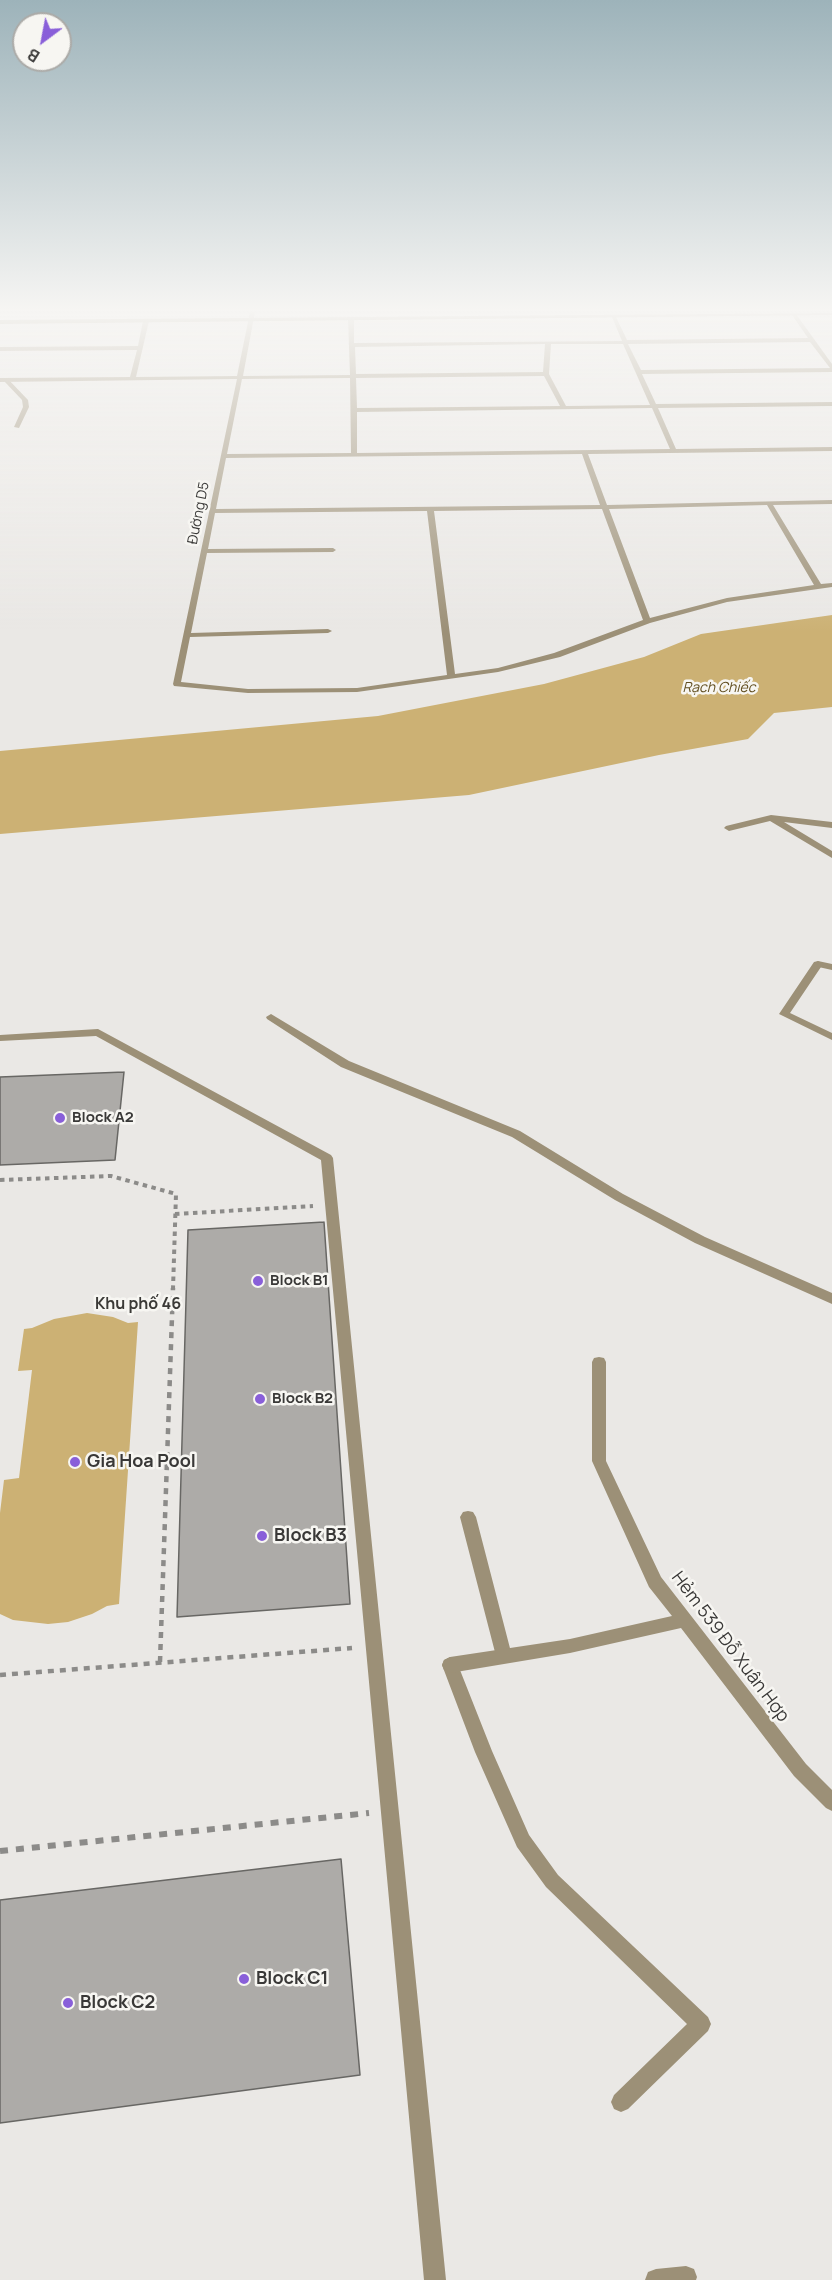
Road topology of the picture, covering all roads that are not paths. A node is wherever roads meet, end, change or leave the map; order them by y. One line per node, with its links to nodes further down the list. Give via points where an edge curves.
1 (21, 418): 5 (street)
2 (231, 418): 10 (street, Đường D5)
3 (354, 418): 9 (street)
4 (661, 418): 7 (street)
5 (17, 427)
6 (832, 450): 7 (street)
7 (674, 451): 8 (street)
8 (584, 452): 9 (street); 13 (street)
9 (354, 455): 10 (street)
10 (223, 456): 15 (street, Đường D5)
11 (832, 502): 12 (street)
12 (768, 504): 13 (street); 19 (street)
13 (605, 507): 14 (street); 20 (street)
14 (430, 509): 15 (street); 23 (street)
15 (212, 511): 17 (street, Đường D5)
16 (333, 549): 17 (street)
17 (204, 551): 22 (street, Đường D5)
18 (832, 585): 19 (street)
19 (818, 586): 20 (street, via 727,600)
20 (647, 621): 23 (street, via 557,655)
21 (328, 631): 22 (street)
22 (187, 635): 23 (street, Đường D5, via 177,684 248,691 357,690)
23 (451, 677)
24 (771, 818): 25 (street); 26 (street); 27 (street)
25 (832, 825)
26 (729, 828)
27 (832, 855)
28 (832, 967): 30 (street, via 819,964 784,1014)
29 (271, 1017): 32 (street, via 345,1064 516,1134 619,1197 700,1240)
30 (832, 1037)
31 (0, 1038): 40 (street, via 98,1032 327,1158)
32 (832, 1299)
33 (599, 1362): 35 (street, Hẻm 539 Đỗ Xuân Hợp, via 600,1461 655,1582)
34 (468, 1517): 36 (street)
35 (685, 1620): 36 (street, via 570,1646); 37 (street, Hẻm 539 Đỗ Xuân Hợp, via 800,1770)
36 (504, 1656): 38 (street, via 450,1665 523,1841 552,1881 701,2024)
37 (832, 1802)
38 (621, 2102)
39 (686, 2277): 41 (street)
40 (435, 2280)
41 (656, 2280)

